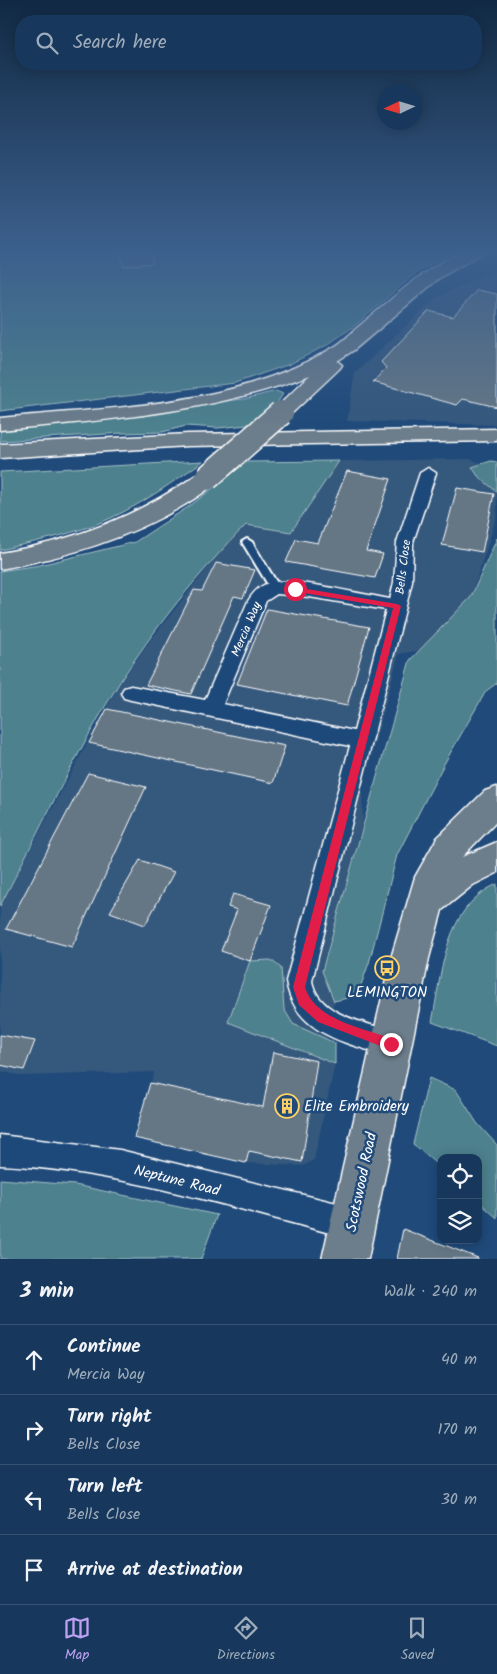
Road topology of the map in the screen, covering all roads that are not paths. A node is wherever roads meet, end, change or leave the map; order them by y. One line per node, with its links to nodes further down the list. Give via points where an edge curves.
1 (391, 310): 2 (main road)
2 (341, 351): 3 (main road, via 288,376 228,395); 10 (main road, bridge, via 334,363 207,478 157,512 106,534 48,552)
3 (0, 424)
4 (497, 435): 6 (main road, via 188,440)
5 (497, 448): 7 (main road, via 275,450)
6 (0, 451)
7 (0, 464)
8 (428, 473): 12 (street, Bells Close, via 405,542 403,582)
9 (247, 542): 11 (lane)
10 (0, 561)
11 (275, 588): 12 (street); 14 (street, Mercia Way, via 261,594 257,601)
12 (397, 606): 15 (street, Bells Close)
13 (131, 694): 14 (street)
14 (211, 709): 15 (street)
15 (361, 740): 19 (street, Bells Close, via 299,987 303,1001 323,1018)
16 (497, 800): 18 (main road, Scotswood Road, via 449,848 433,877)
17 (497, 857): 18 (main road, via 461,874)
18 (426, 901): 19 (main road, Scotswood Road)
19 (391, 1044): 21 (main road, Scotswood Road)
20 (0, 1150): 21 (street, Neptune Road, via 120,1165)
21 (349, 1241)

